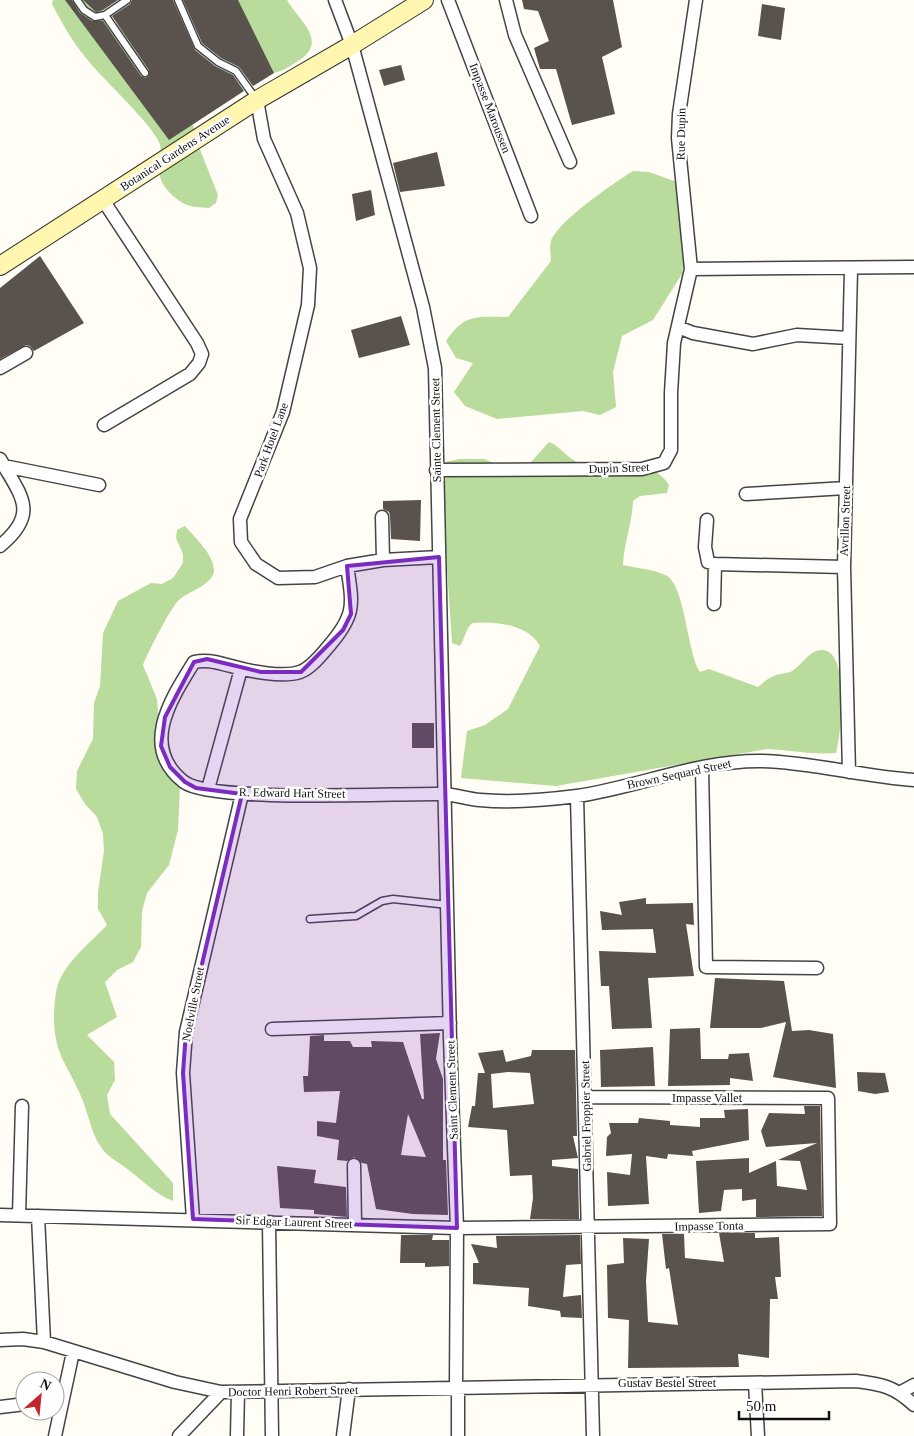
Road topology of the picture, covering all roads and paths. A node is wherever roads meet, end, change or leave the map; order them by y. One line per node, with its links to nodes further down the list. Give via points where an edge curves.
1 (77, 0): 9 (lane, via 95,17)
2 (127, 0): 9 (lane)
3 (178, 0): 12 (lane, via 198,46 236,71)
4 (335, 0): 10 (street, Sainte Clement Street)
5 (424, 0): 10 (street, Botanical Gardens Avenue)
6 (448, 0): 15 (street, Impasse Maroussen)
7 (506, 0): 13 (street, via 515,34)
8 (696, 0): 18 (street, Rue Dupin, via 678,138)
9 (105, 15): 11 (lane)
10 (352, 46): 12 (street, Botanical Gardens Avenue); 26 (street, Sainte Clement Street, via 430,338 437,392)
11 (145, 73)
12 (257, 100): 14 (street, Botanical Gardens Avenue); 36 (street, Park Hotel Lane, via 264,139 297,212 310,268 308,305 283,412 240,519 241,542 256,564 278,578 315,577)
13 (570, 162)
14 (102, 200): 16 (street, Botanical Gardens Avenue); 24 (street, via 198,343 202,354 199,364 190,374)
15 (531, 216)
16 (0, 266)
17 (914, 268): 19 (street)
18 (691, 269): 19 (street); 20 (street, Dupin Street)
19 (851, 269): 21 (street, Avrillon Street)
20 (678, 327): 21 (street, via 693,333 753,344 797,335); 26 (street, Dupin Street, via 670,393 671,450 664,463 642,469)
21 (849, 338): 28 (street, Avrillon Street)
22 (0, 358): 23 (street, via 24,350)
23 (0, 368)
24 (104, 425)
25 (2, 462): 27 (street); 32 (street, via 22,499 24,516)
26 (436, 470): 33 (street, Sainte Clement Street)
27 (99, 485)
28 (846, 488): 29 (street); 37 (street, Avrillon Street)
29 (746, 494)
30 (382, 517): 34 (street)
31 (707, 520): 35 (street, via 708,562)
32 (0, 546)
33 (439, 557): 34 (street, Park Hotel Lane); 45 (street, Sainte Clement Street)
34 (383, 560): 36 (street, Park Hotel Lane)
35 (716, 564): 37 (street); 38 (street)
36 (347, 566): 39 (street, R. Edward Hart Street, via 351,614 343,630 317,658 301,672 290,674)
37 (844, 567): 41 (street, Avrillon Street)
38 (714, 604)
39 (241, 668): 43 (street); 43 (street, R. Edward Hart Street, via 207,659 194,662 165,717 160,735 170,767 184,782)
40 (702, 768): 41 (street, Brown Sequard Street, via 762,761); 46 (street, Brown Sequard Street); 49 (street, via 706,967)
41 (849, 772): 42 (street, Brown Sequard Street)
42 (914, 780)
43 (208, 789): 44 (street, R. Edward Hart Street)
44 (242, 794): 45 (street, R. Edward Hart Street); 58 (street, Noelville Street, via 186,1032 183,1073)
45 (445, 794): 46 (street, Brown Sequard Street, via 480,800); 47 (street, Saint Clement Street)
46 (577, 796): 52 (street, Gabriel Froppier Street)
47 (448, 905): 48 (lane, via 393,899 382,901 356,916); 50 (street, Saint Clement Street)
48 (310, 918)
49 (817, 968)
50 (450, 1023): 51 (street); 62 (street, Saint Clement Street)
51 (272, 1029)
52 (586, 1097): 61 (street, Impasse Vallet, via 828,1098); 63 (street, Gabriel Froppier Street)
53 (22, 1106): 56 (street)
54 (354, 1165): 60 (street)
55 (0, 1215): 56 (street, Sir Edgar Laurent Street)
56 (19, 1215): 57 (street, Sir Edgar Laurent Street)
57 (38, 1216): 58 (street, Sir Edgar Laurent Street); 65 (street)
58 (193, 1219): 59 (street, Sir Edgar Laurent Street)
59 (269, 1222): 60 (street, Sir Edgar Laurent Street); 75 (street)
60 (355, 1224): 62 (street, Sir Edgar Laurent Street)
61 (830, 1224): 63 (street, Impasse Tonta)
62 (457, 1228): 63 (street, Sir Edgar Laurent Street); 71 (street, Saint Clement Street)
63 (587, 1228): 69 (street, Gabriel Froppier Street)
64 (0, 1340): 65 (street, Doctor Henri Robert Street)
65 (44, 1342): 66 (street, Doctor Henri Robert Street)
66 (73, 1352): 67 (street); 73 (street, Doctor Henri Robert Street)
67 (65, 1380)
68 (755, 1383): 69 (street, Gustav Bestel Street); 76 (street, Gustav Bestel Street, via 856,1381 881,1384); 88 (street)
69 (593, 1384): 71 (street, Doctor Henri Robert Street); 87 (street, Gabriel Froppier Street)
70 (914, 1385): 76 (street)
71 (457, 1386): 72 (street, Doctor Henri Robert Street); 86 (street, Saint Clement Street)
72 (349, 1389): 75 (street, Doctor Henri Robert Street); 85 (street)
73 (220, 1392): 74 (street, Doctor Henri Robert Street); 82 (street)
74 (238, 1392): 75 (street, Doctor Henri Robert Street); 83 (street)
75 (272, 1392): 84 (street)
76 (901, 1392): 78 (street, Gustav Bestel Street)
77 (15, 1405): 79 (street)
78 (914, 1405)
79 (0, 1407)
80 (57, 1421): 81 (street)
81 (55, 1436)
82 (179, 1436)
83 (237, 1436)
84 (272, 1436)
85 (343, 1436)
86 (458, 1436)
87 (593, 1436)
88 (758, 1436)

